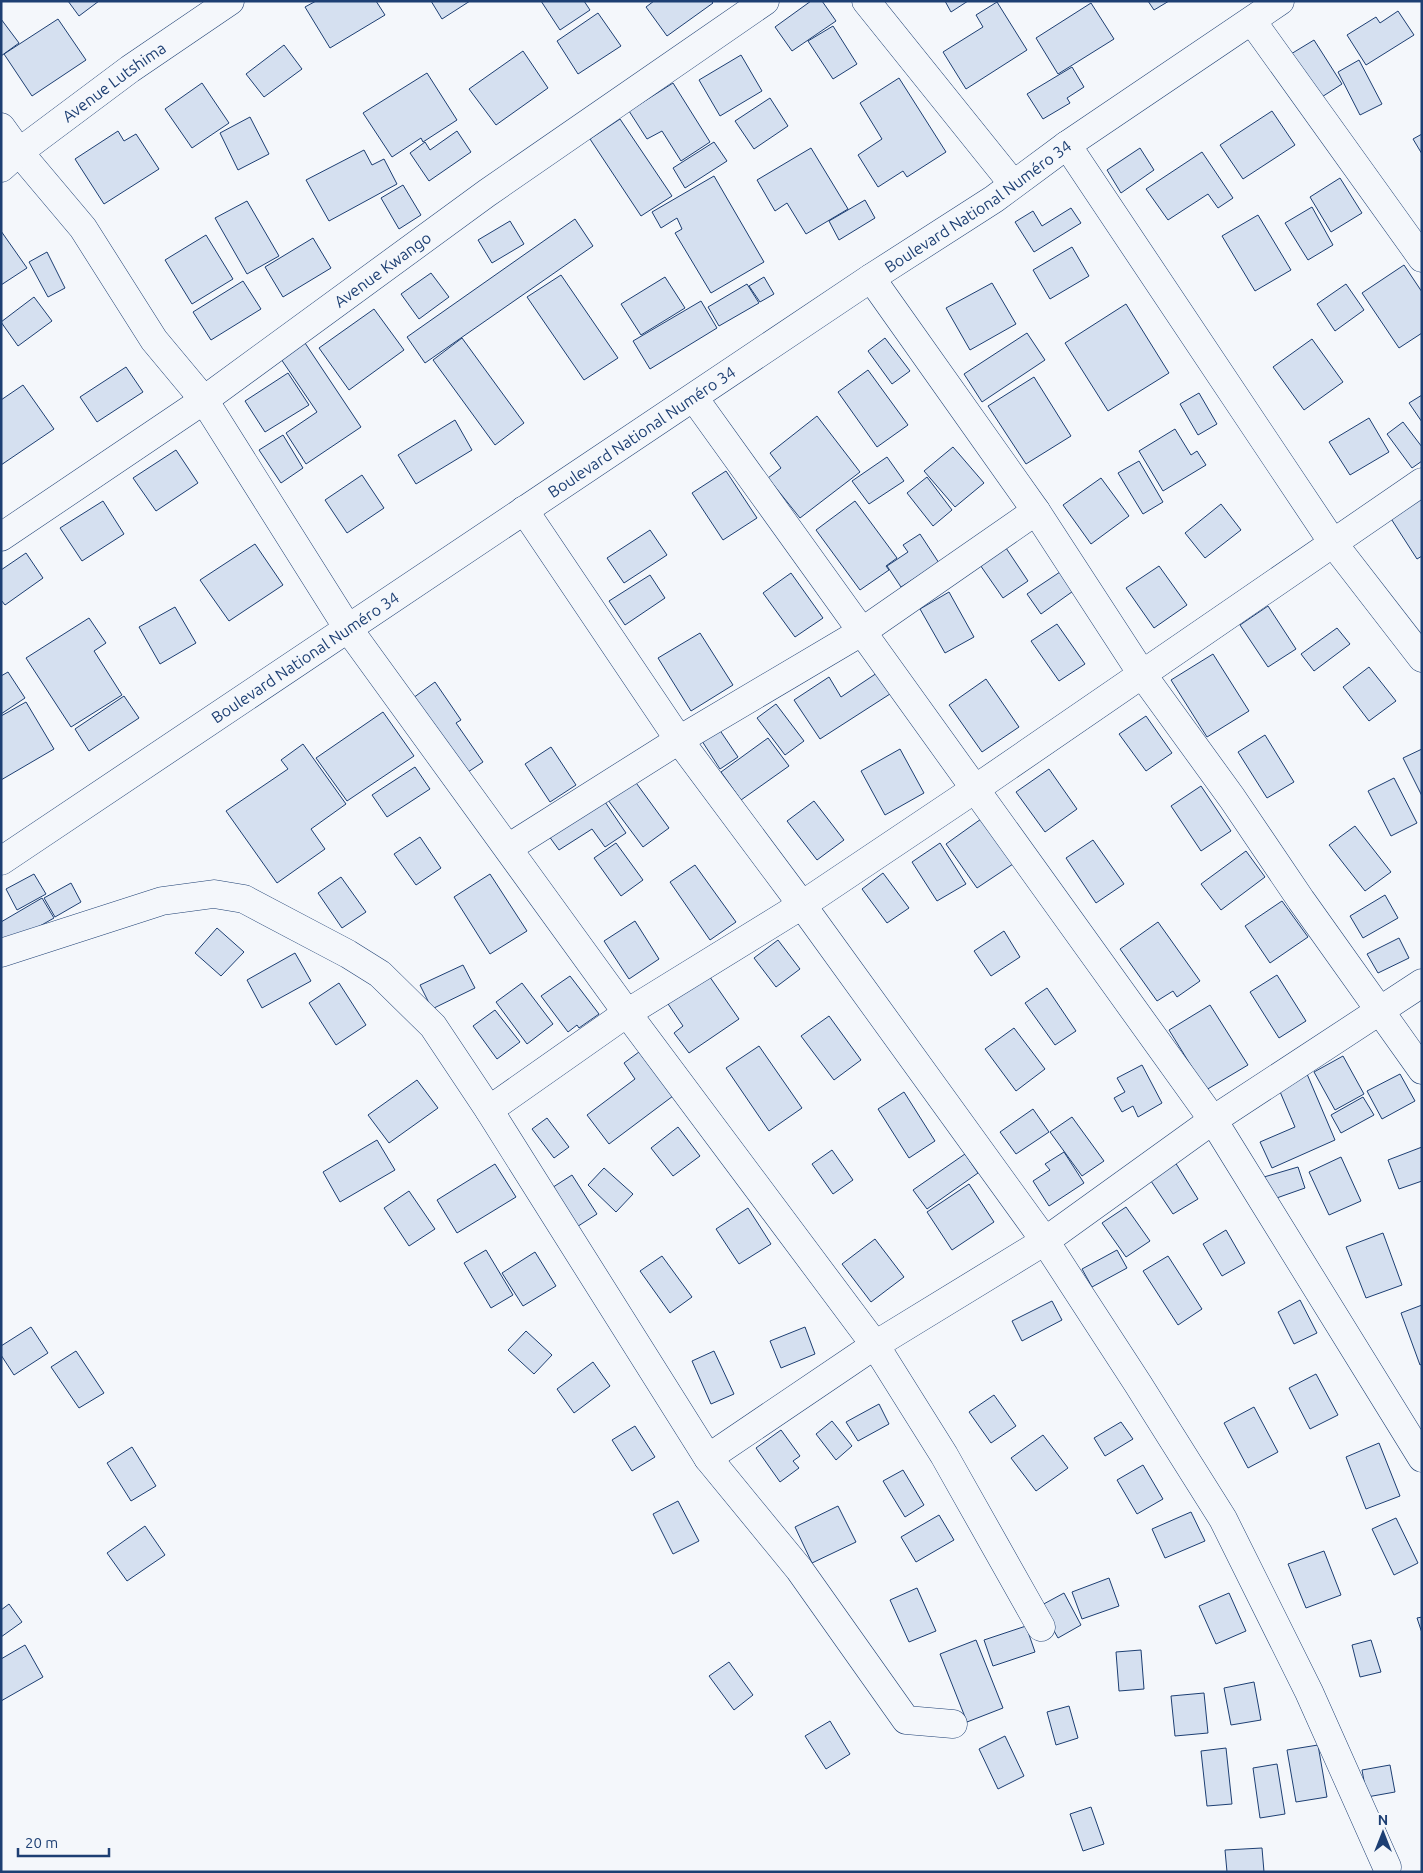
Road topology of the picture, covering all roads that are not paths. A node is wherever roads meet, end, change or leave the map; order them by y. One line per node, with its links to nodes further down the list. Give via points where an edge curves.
1 (230, 1): 8 (street, Avenue Lutshima, via 130,69)
2 (765, 1): 13 (street, Avenue Kwango, via 487,193)
3 (866, 1): 9 (street)
4 (1280, 1): 5 (street, Boulevard National Numéro 34)
5 (1252, 20): 7 (street, Boulevard National Numéro 34); 10 (street)
6 (1, 127): 8 (street)
7 (1067, 144): 9 (street, Boulevard National Numéro 34); 18 (street)
8 (10, 160): 13 (street, via 83,228 154,340)
9 (1013, 184): 11 (street, Boulevard National Numéro 34)
10 (1417, 241)
11 (871, 278): 12 (street, Boulevard National Numéro 34); 16 (street)
12 (694, 398): 15 (street, Boulevard National Numéro 34); 20 (street)
13 (204, 400): 17 (street, Avenue Kwango); 19 (street)
14 (1422, 482): 18 (street)
15 (524, 510): 19 (street, Boulevard National Numéro 34); 23 (street)
16 (1036, 511): 20 (street); 22 (street)
17 (1, 537)
18 (1334, 543): 21 (street); 22 (street)
19 (346, 627): 25 (street); 26 (street, Boulevard National Numéro 34)
20 (863, 631): 23 (street); 24 (street)
21 (1422, 658)
22 (1142, 674): 24 (street); 30 (street)
23 (679, 740): 25 (street); 27 (street)
24 (975, 789): 27 (street); 34 (street)
25 (508, 848): 31 (street)
26 (1, 861)
27 (802, 904): 31 (street); 35 (street)
28 (1, 952): 33 (street, via 162,902 214,894 244,900 380,974 433,1026)
29 (1422, 983): 30 (street)
30 (1382, 1011): 32 (street); 34 (street)
31 (627, 1013): 33 (street); 36 (street)
32 (1422, 1070)
33 (489, 1110): 37 (street)
34 (1213, 1120): 35 (street); 38 (street)
35 (1045, 1241): 36 (street); 41 (street, via 1223,1519 1309,1692)
36 (875, 1345): 37 (street); 39 (street, via 944,1455)
37 (708, 1458): 40 (street, via 799,1569 906,1720)
38 (1422, 1458)
39 (1041, 1627)
40 (953, 1724)
41 (1387, 1867)

